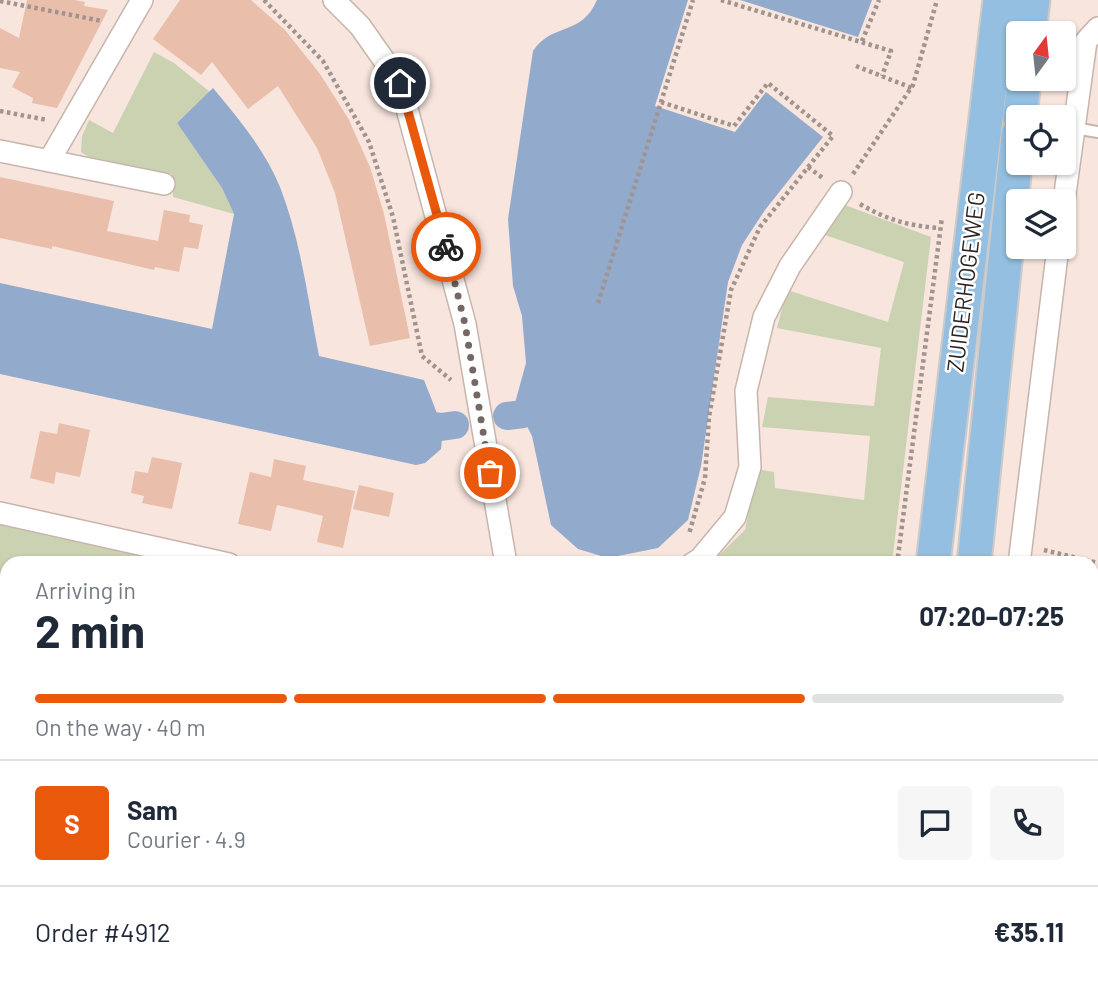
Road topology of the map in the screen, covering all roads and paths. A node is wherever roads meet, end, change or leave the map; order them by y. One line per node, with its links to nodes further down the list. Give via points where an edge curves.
1 (142, 0): 10 (street)
2 (264, 0): 29 (path, via 323,61 354,112 369,142 393,217 422,356)
3 (334, 0): 34 (street, via 360,26 400,83 465,324)
4 (693, 0): 16 (path)
5 (721, 0): 12 (path)
6 (879, 0): 12 (path)
7 (937, 0): 15 (path)
8 (0, 1): 10 (path)
9 (1024, 9): 37 (main road, ZUIDERHOGEWEG)
10 (127, 26): 19 (street)
11 (1092, 35): 18 (street)
12 (862, 41): 14 (path, via 891,51)
13 (856, 66): 14 (path)
14 (882, 76): 15 (path)
15 (912, 88): 26 (path)
16 (661, 102): 28 (path); 31 (path, via 734,126 768,83 833,136 760,228 731,290 709,417 705,478)
17 (0, 111): 19 (path)
18 (1076, 118)
19 (70, 125): 23 (street)
20 (1076, 128): 21 (lane)
21 (1098, 132)
22 (0, 151): 23 (street)
23 (49, 161): 25 (street)
24 (1014, 175): 38 (main road, ZUIDERHOGEWEG)
25 (164, 184)
26 (841, 192): 35 (street, via 789,265 764,317 746,391 750,467 735,517); 36 (path, via 879,216 939,228)
27 (1057, 259): 32 (street)
28 (598, 303)
29 (458, 386)
30 (0, 513): 33 (street)
31 (688, 537)
32 (1020, 554): 39 (path)
33 (193, 556)
34 (505, 556)
35 (703, 556)
36 (898, 556)
37 (934, 556)
38 (975, 556)
39 (1040, 556)

